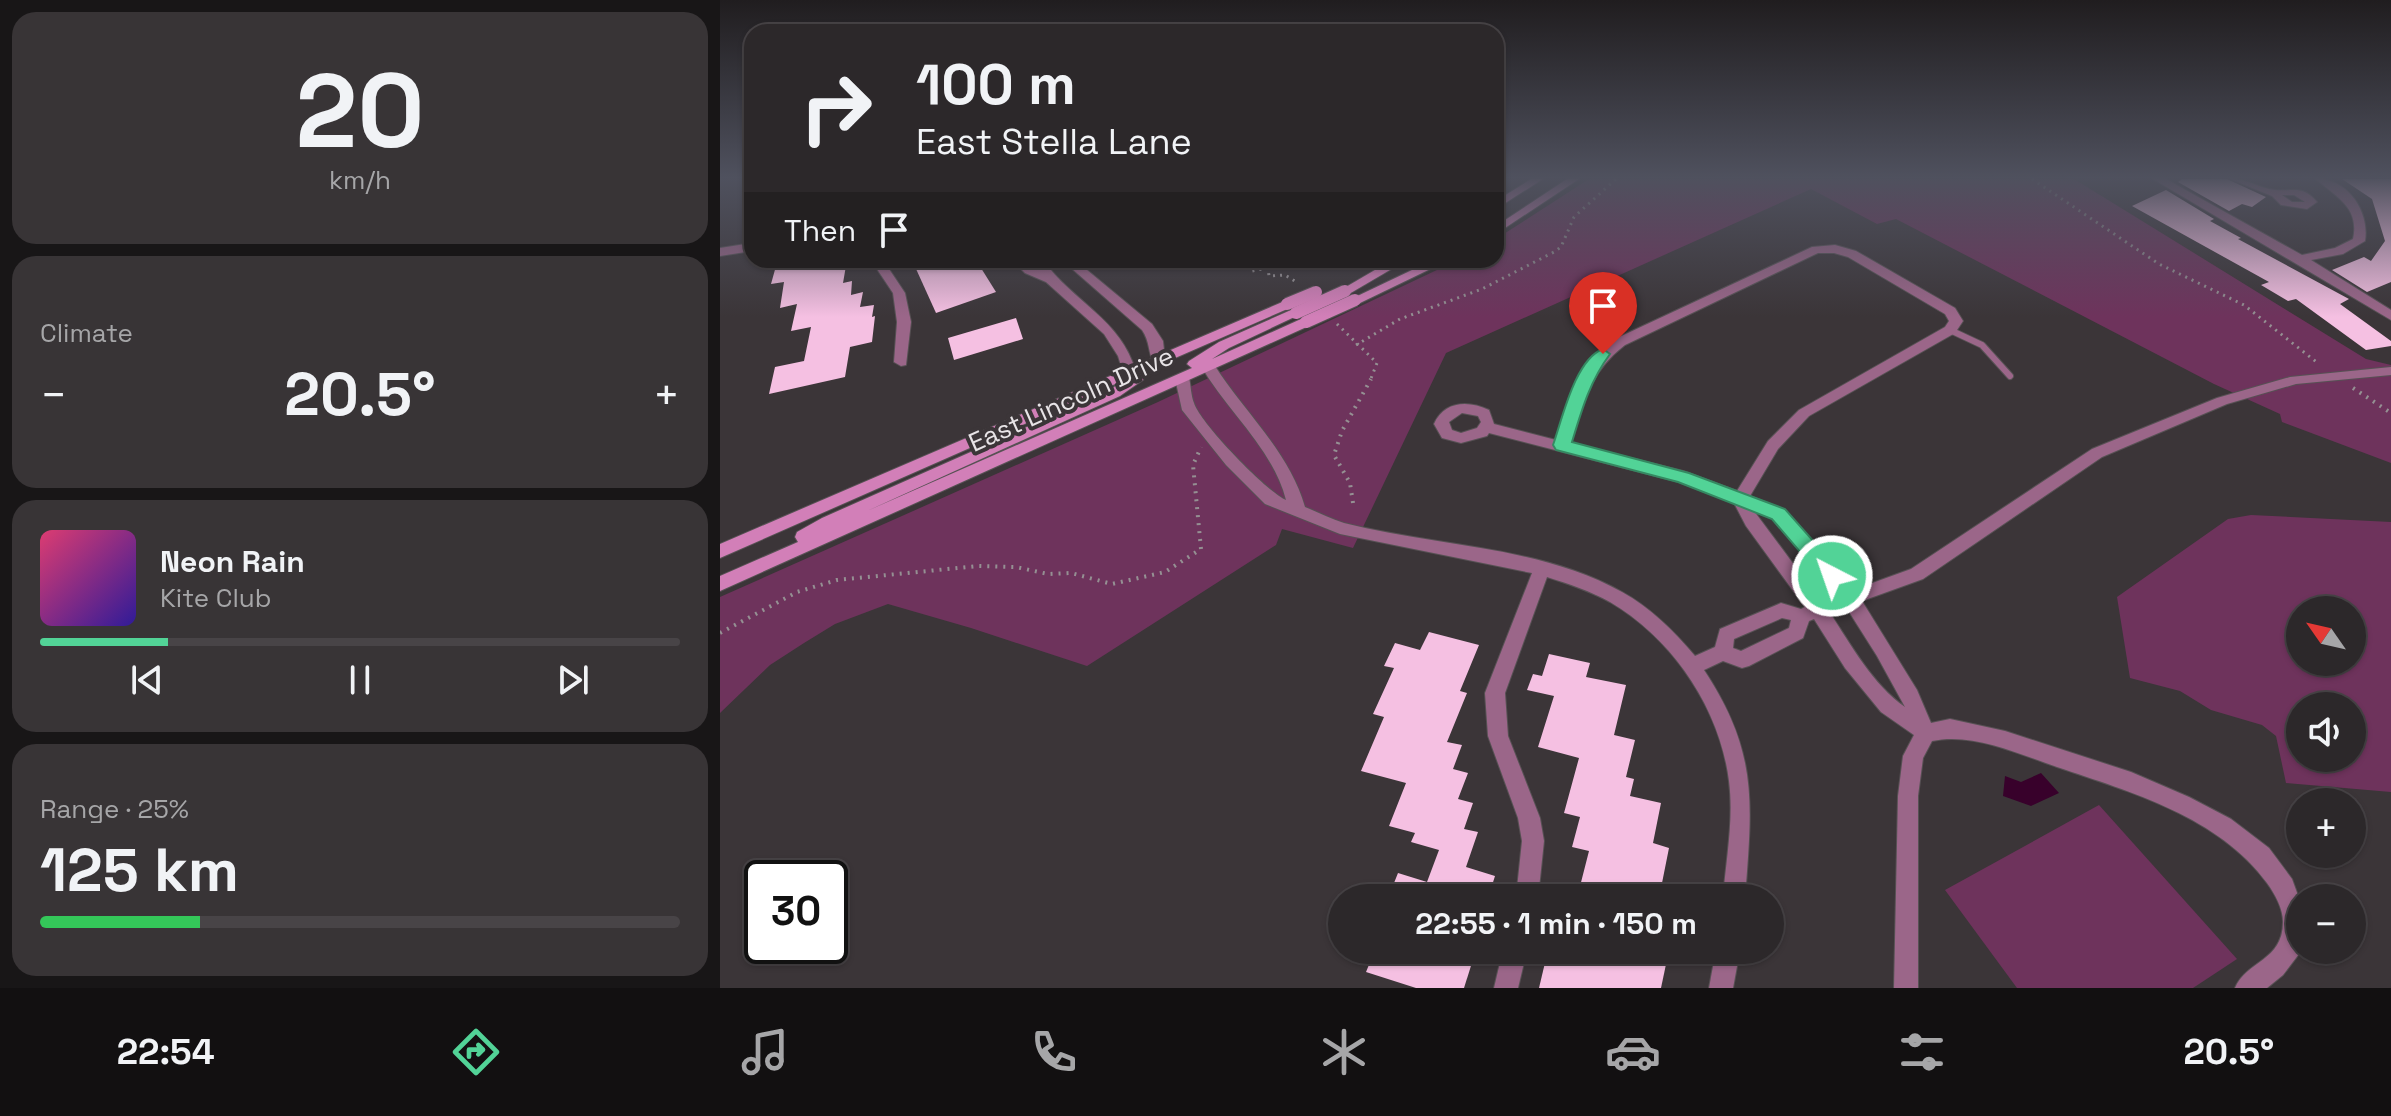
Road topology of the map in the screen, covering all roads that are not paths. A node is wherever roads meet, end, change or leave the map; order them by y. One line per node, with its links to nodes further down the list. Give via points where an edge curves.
1 (2240, 225): 5 (street)
2 (2362, 225): 5 (street, via 2359,241)
3 (744, 248): 4 (street)
4 (720, 252)
5 (2300, 259): 16 (street)
6 (882, 268): 19 (street, via 899,293 904,322)
7 (1027, 268): 13 (street)
8 (1041, 268): 13 (street)
9 (1081, 268): 18 (street, via 1147,327)
10 (1378, 268): 14 (main road, East Lincoln Drive)
11 (1387, 268): 14 (main road)
12 (1418, 268): 14 (main road, East Lincoln Drive)
13 (1049, 279): 22 (street, via 1117,338)
14 (1345, 291): 15 (main road, East Lincoln Drive, bridge); 15 (main road, East Lincoln Drive, bridge)
15 (1297, 313): 18 (main road, East Lincoln Drive); 20 (main road, East Lincoln Drive); 24 (main road, via 1224,345)
16 (2391, 316)
17 (1953, 326): 23 (lane, via 1982,345); 26 (street, via 1950,311 1852,254 1816,250 1603,354 1579,390); 27 (street, via 1804,413 1773,445)
18 (1158, 359): 22 (main road, East Lincoln Drive); 31 (main road, via 1115,393 828,522)
19 (901, 362)
20 (1208, 366): 24 (main road, East Lincoln Drive); 28 (street, via 1293,488)
21 (2391, 371): 32 (street, via 2295,380 2222,401 2110,447 1917,574)
22 (1129, 372): 29 (main road, East Lincoln Drive)
23 (2010, 376)
24 (1182, 378): 28 (street, via 1187,407 1210,436 1271,500); 31 (main road, East Lincoln Drive)
25 (1486, 427): 26 (street)
26 (1562, 445): 27 (street, via 1683,477)
27 (1740, 499): 32 (street, via 1779,514); 33 (street)
28 (1297, 509): 30 (street, via 1340,528)
29 (720, 551)
30 (1542, 568): 35 (street, via 1627,603 1681,649); 37 (street, via 1495,693 1498,736 1529,818 1533,841)
31 (724, 582)
32 (1849, 597): 33 (street); 36 (street, via 1897,673)
33 (1809, 612): 34 (street, via 1797,633 1771,647 1742,660); 34 (street, via 1781,610 1726,634); 36 (street, via 1888,706)
34 (1723, 652): 35 (street)
35 (1693, 666): 38 (street, via 1729,735 1741,809)
36 (1926, 733): 43 (street, via 1913,756 1908,796); 44 (street, via 1950,728 2005,740 2131,782 2223,826 2261,856 2284,887 2295,919 2293,944 2275,967)
37 (1528, 884)
38 (1735, 884)
39 (1512, 964): 41 (street)
40 (1725, 964): 42 (street)
41 (1506, 988)
42 (1721, 988)
43 (1906, 988)
44 (2247, 988)

